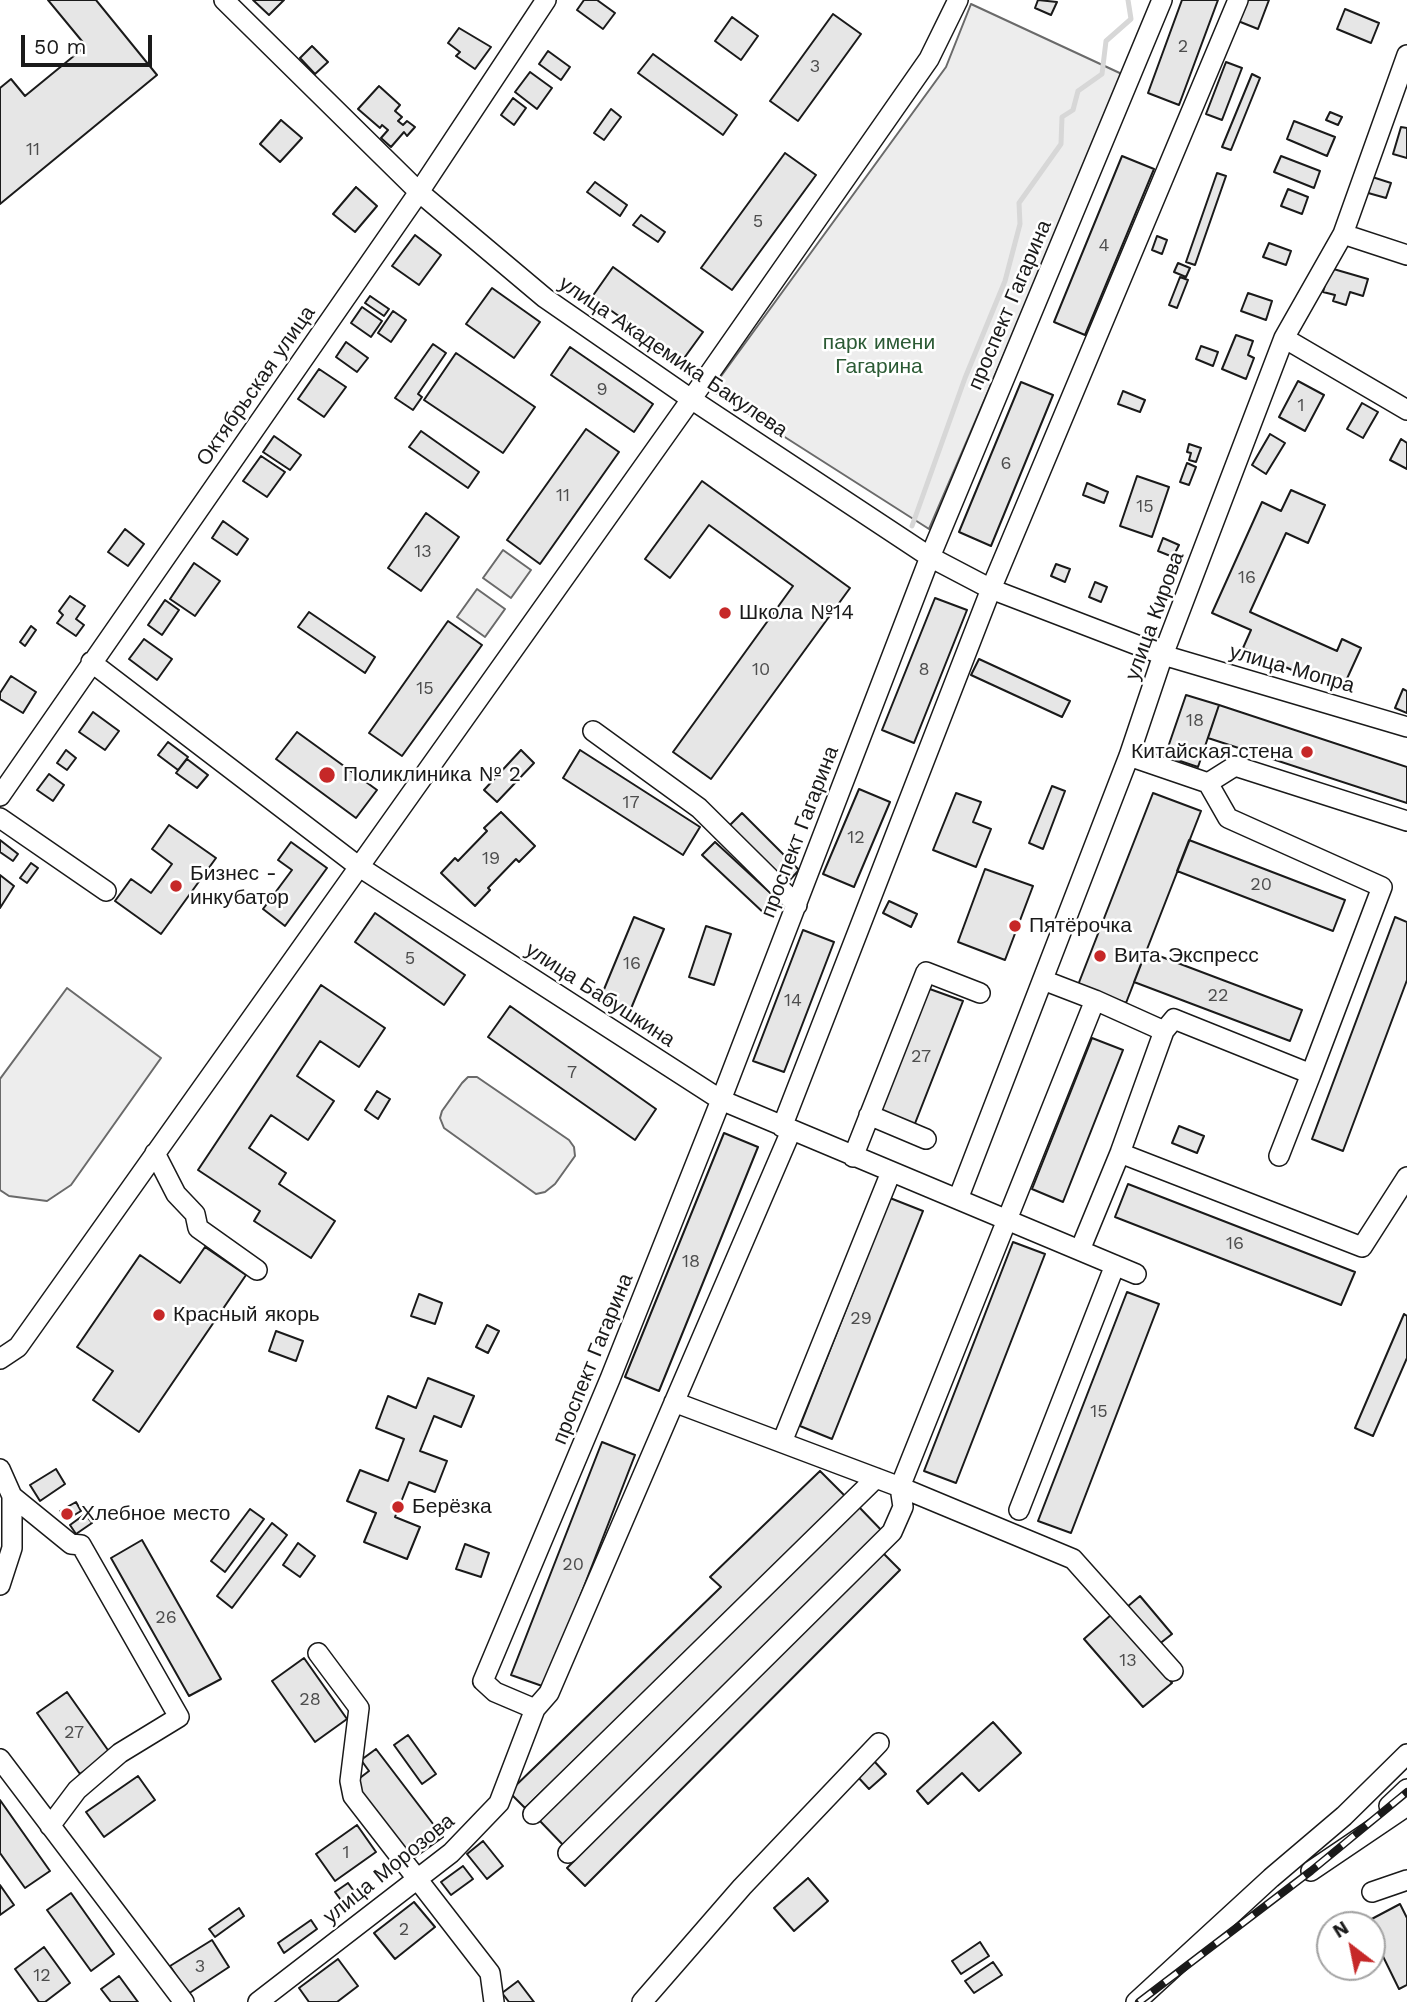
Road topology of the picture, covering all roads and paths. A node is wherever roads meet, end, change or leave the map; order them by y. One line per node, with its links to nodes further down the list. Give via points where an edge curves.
1 (224, 0): 7 (street, улица Академика Бакулева)
2 (546, 0): 7 (street, Октябрьская улица)
3 (958, 0): 11 (street, via 929,59)
4 (1162, 0): 13 (street, проспект Гагарина)
5 (1238, 0): 14 (street, улица Морозова)
6 (1407, 55): 8 (street, улица Кирова)
7 (419, 192): 11 (street, улица Академика Бакулева, via 545,298); 16 (street, Октябрьская улица)
8 (1343, 234): 9 (street); 10 (street, улица Кирова)
9 (1407, 255)
10 (1284, 338): 12 (street); 15 (street, улица Кирова)
11 (691, 399): 13 (street, улица Академика Бакулева); 24 (street)
12 (1407, 410)
13 (930, 556): 14 (street, улица Академика Бакулева); 26 (street, проспект Гагарина)
14 (992, 589): 15 (street, улица Академика Бакулева); 34 (street, улица Морозова)
15 (1163, 655): 17 (street, улица Мопра); 19 (street, улица Кирова)
16 (91, 662): 21 (street, Октябрьская улица); 24 (street, улица Бабушкина)
17 (1407, 727)
18 (593, 731): 26 (street, via 699,808)
19 (1129, 756): 20 (street); 27 (street, улица Кирова)
20 (1208, 783): 23 (street, via 1235,766); 31 (street, via 1227,818 1382,887)
21 (0, 796)
22 (0, 818): 25 (street)
23 (1407, 821)
24 (358, 866): 32 (street, улица Бабушкина); 36 (street)
25 (106, 891)
26 (797, 905): 32 (street, проспект Гагарина)
27 (1043, 979): 29 (street); 42 (street, улица Кирова)
28 (980, 993): 33 (street, via 926,972)
29 (1096, 1000): 30 (street); 43 (street)
30 (1164, 1031): 31 (street, via 1174,1019); 37 (street)
31 (1311, 1074): 38 (street)
32 (721, 1100): 34 (street, улица Бабушкина); 59 (street, проспект Гагарина, via 483,1681 495,1692)
33 (869, 1115): 35 (street); 39 (street)
34 (786, 1129): 39 (street, улица Бабушкина); 49 (street, улица Морозова)
35 (926, 1139)
36 (155, 1153): 46 (street, via 176,1194 195,1213 198,1228); 48 (street, via 18,1347)
37 (1120, 1153): 41 (street, via 1362,1247); 44 (street)
38 (1279, 1156)
39 (853, 1157): 40 (street, улица Бабушкина)
40 (891, 1172): 42 (street, улица Бабушкина); 50 (street)
41 (1407, 1177)
42 (958, 1199): 43 (street, улица Бабушкина)
43 (1008, 1219): 44 (street, улица Бабушкина); 53 (street)
44 (1080, 1250): 45 (street, улица Бабушкина)
45 (1115, 1265): 47 (street, улица Бабушкина); 55 (street)
46 (257, 1270)
47 (1136, 1274)
48 (0, 1360)
49 (674, 1402): 50 (street); 59 (street, улица Морозова, via 549,1693)
50 (782, 1442): 52 (street)
51 (0, 1469): 54 (street)
52 (876, 1478): 53 (street); 65 (street)
53 (900, 1487): 58 (street, via 1073,1559); 67 (street, via 903,1507 892,1532)
54 (12, 1496): 56 (street, via 12,1548); 66 (street, via 71,1544 80,1545 179,1717 111,1760 77,1790)
55 (1019, 1510)
56 (0, 1585)
57 (318, 1653): 69 (street, via 359,1708 350,1781 353,1796)
58 (1173, 1671)
59 (535, 1709): 69 (street, улица Морозова, via 499,1803 451,1853)
60 (879, 1743): 75 (street, via 742,1887)
61 (1407, 1754): 76 (street)
62 (0, 1759): 66 (street)
63 (1407, 1789): 64 (street)
64 (1398, 1806): 68 (street)
65 (533, 1814)
66 (50, 1826): 72 (street)
67 (568, 1853)
68 (1311, 1871)
69 (416, 1880): 73 (street, улица Морозова); 74 (street, via 490,1973)
70 (1407, 1880): 71 (street)
71 (1372, 1892)
72 (184, 2002)
73 (258, 2002)
74 (494, 2002)
75 (642, 2002)
76 (1136, 2002)

